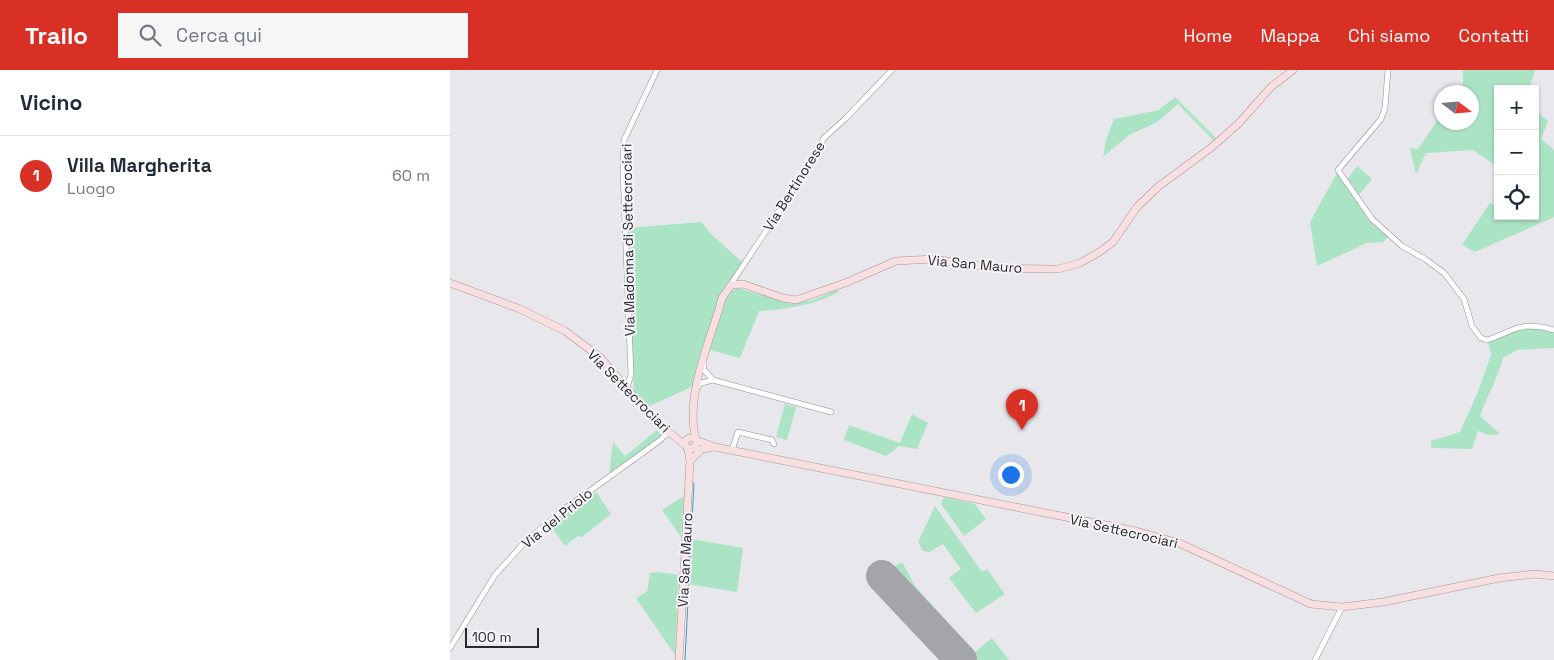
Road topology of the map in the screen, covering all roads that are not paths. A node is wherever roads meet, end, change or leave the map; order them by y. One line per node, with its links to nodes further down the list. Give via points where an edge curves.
1 (657, 70): 11 (street, Via Madonna di Settecrociari, via 624,140 631,375)
2 (892, 70): 6 (street, Via Bertinorese, via 824,138)
3 (1293, 70): 6 (main road, Via San Mauro, via 1271,87 1212,147 1159,186 1137,207 1113,242 1080,263 1058,269 1030,269 994,268 933,259 896,261 796,300 743,284 731,285)
4 (1388, 70): 7 (street, via 1386,108 1381,119 1338,170 1372,219 1402,246 1444,274 1464,299 1472,326 1481,338 1487,340 1528,326)
5 (450, 283): 11 (main road, Via Settecrociari, via 520,309 565,331 601,358)
6 (727, 289): 8 (main road, Via San Mauro)
7 (1554, 330)
8 (703, 361): 9 (main road, Via San Mauro); 10 (street)
9 (699, 376): 10 (street); 12 (main road, Via San Mauro)
10 (709, 379): 12 (street); 13 (street)
11 (627, 387): 14 (main road, Via Settecrociari, via 655,421)
12 (695, 389): 15 (main road, Via San Mauro)
13 (830, 412)
14 (671, 434): 15 (main road, Via Settecrociari); 22 (street, Via del Priolo, via 562,511 524,543 495,576)
15 (691, 443): 17 (main road, Via Settecrociari); 19 (main road, Via San Mauro)
16 (774, 444): 18 (street, via 772,440 738,432)
17 (714, 447): 18 (main road, Via Settecrociari); 19 (main road, via 702,449)
18 (732, 450): 21 (main road, Via Settecrociari, via 1179,543 1311,604)
19 (690, 461): 23 (main road, Via San Mauro)
20 (1554, 576): 21 (main road, Via Settecrociari, via 1534,574 1499,578 1383,602)
21 (1342, 607): 24 (street)
22 (450, 648)
23 (680, 660)
24 (1315, 660)

